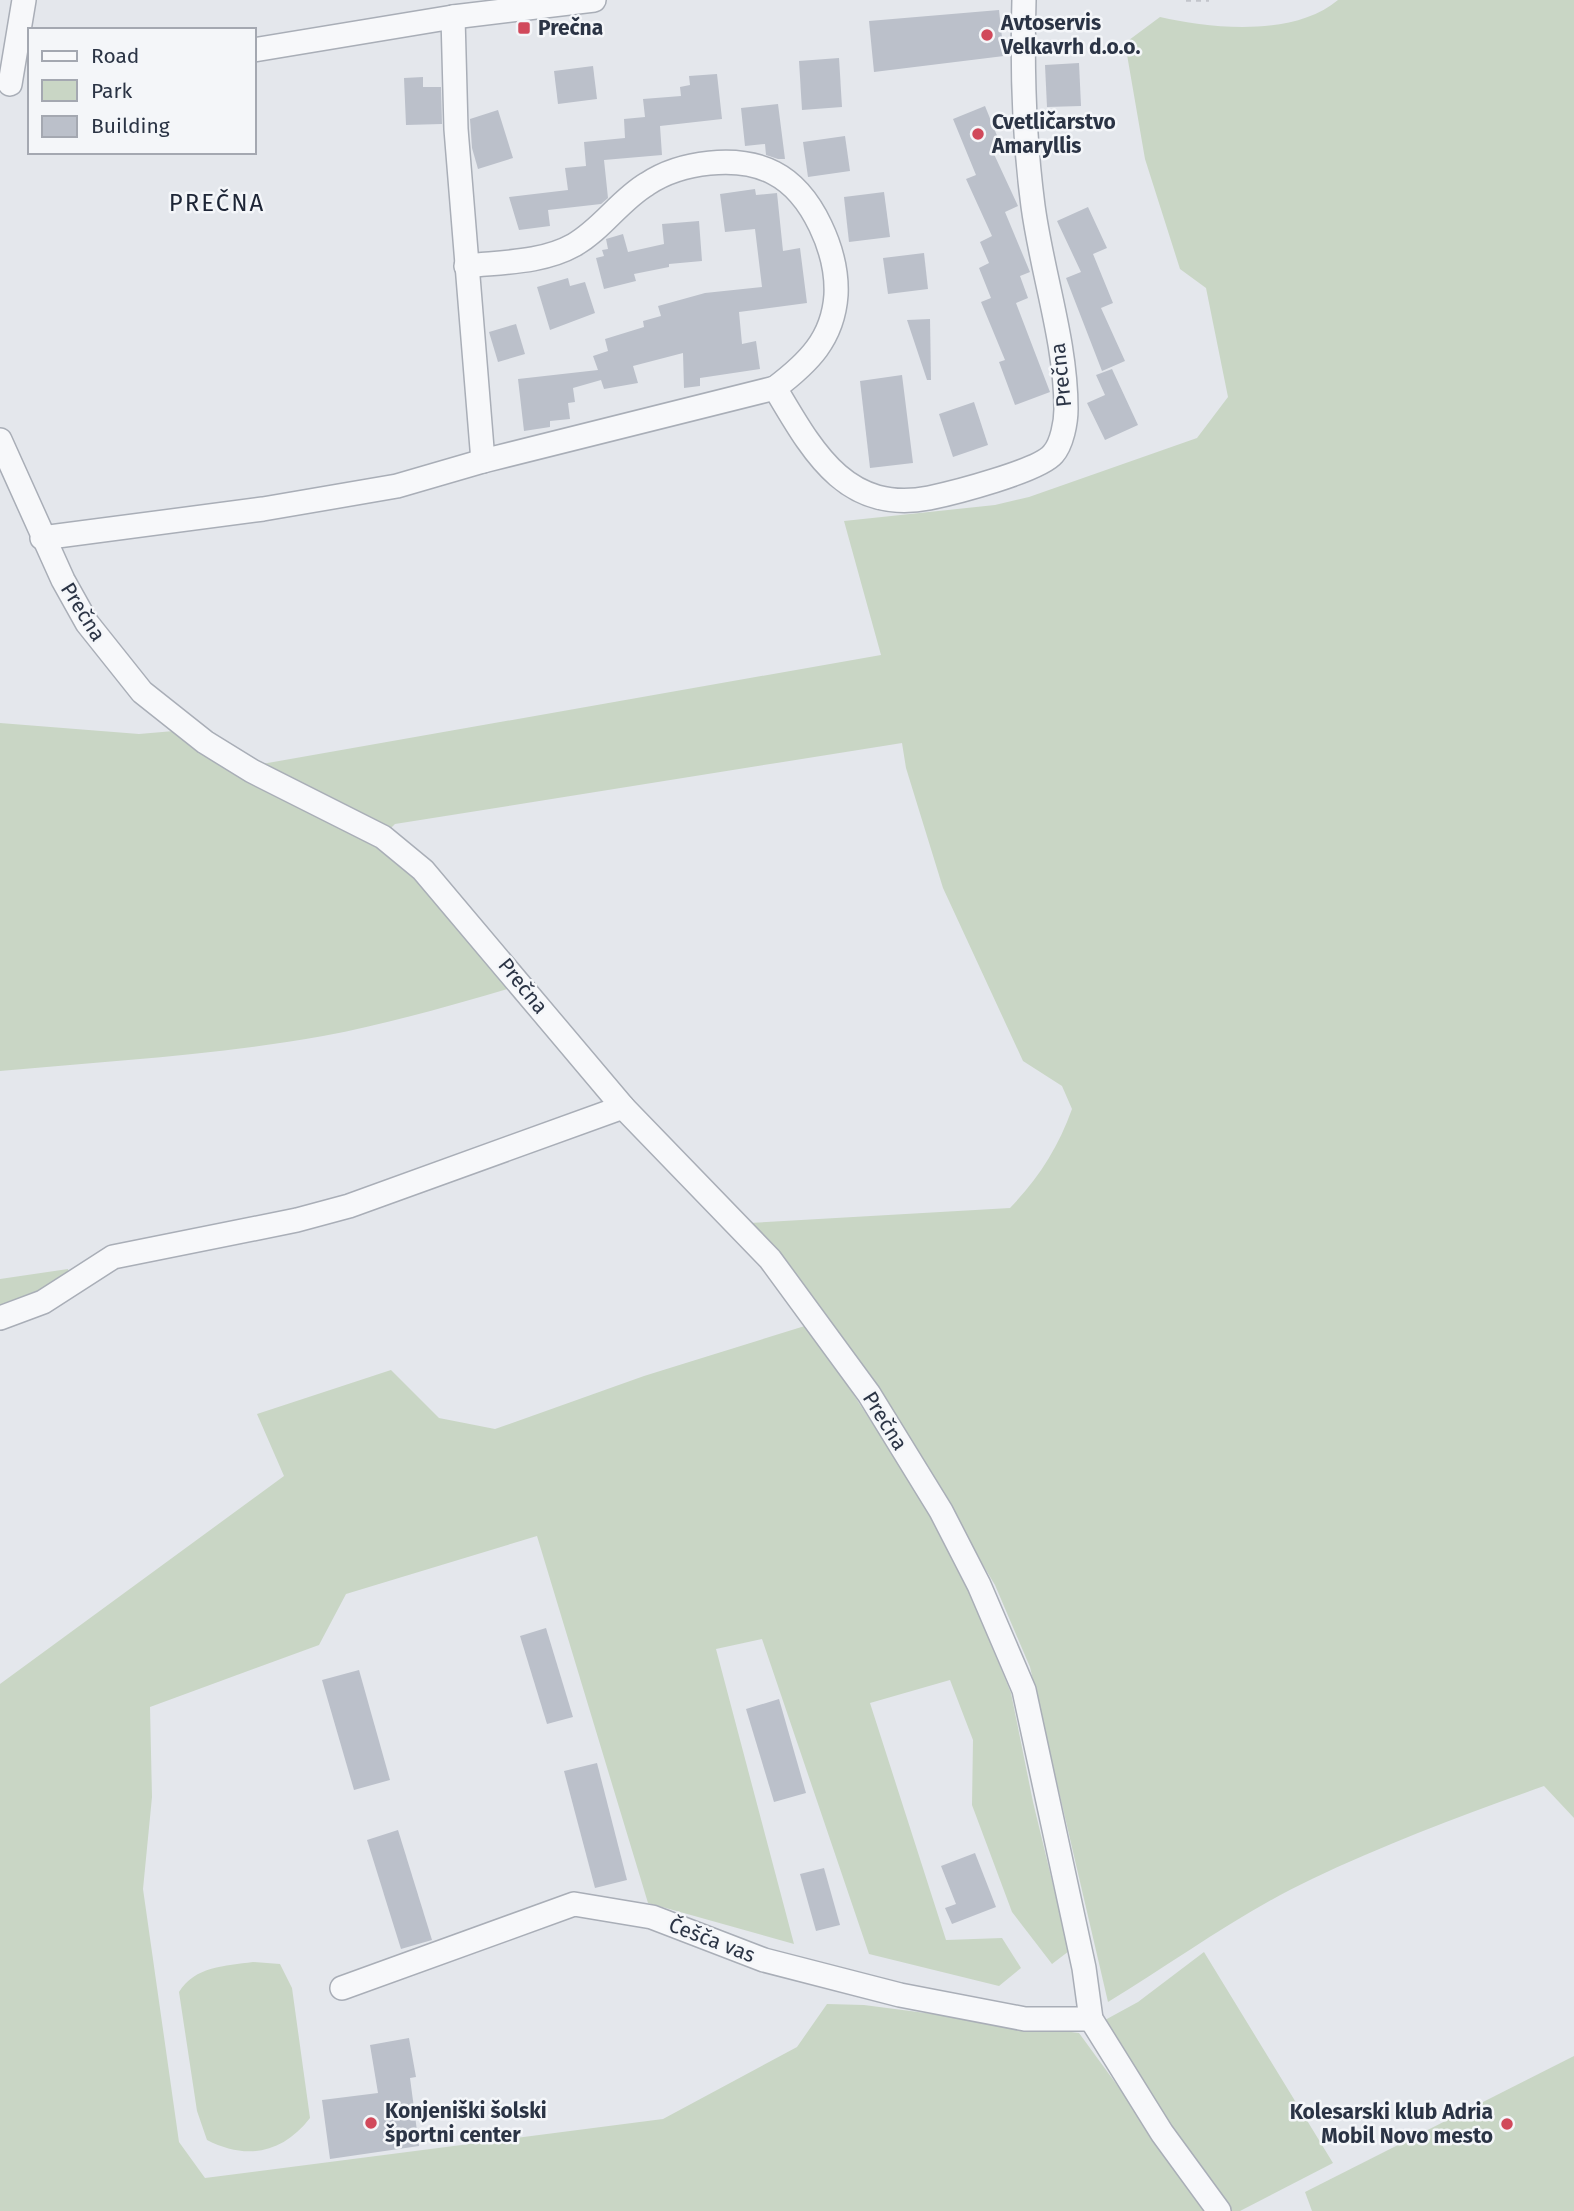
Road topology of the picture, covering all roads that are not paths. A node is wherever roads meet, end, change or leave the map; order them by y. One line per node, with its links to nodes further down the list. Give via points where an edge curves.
1 (24, 0): 8 (street)
2 (594, 0): 4 (street)
3 (1024, 0): 10 (street, Prečna, via 1032,205 1067,411 1053,455 1031,467 927,498 895,500 860,492 826,467)
4 (588, 1): 5 (street)
5 (453, 17): 6 (street); 9 (street)
6 (256, 50)
7 (0, 62): 8 (street)
8 (13, 84)
9 (466, 266): 10 (street, via 534,259 573,246 646,184 684,167 713,161 774,172 819,220 829,246 836,291 834,317 826,337 807,364); 12 (street)
10 (775, 388): 12 (street)
11 (0, 440): 13 (street, Prečna)
12 (483, 461): 13 (street, via 397,486)
13 (42, 538): 14 (street, Prečna, via 88,623 142,692 251,771 383,837 423,870)
14 (623, 1107): 15 (street, via 349,1206 113,1256 43,1302); 17 (street, Prečna, via 770,1259 869,1394 941,1511 979,1585 1024,1690)
15 (0, 1318)
16 (342, 1988): 17 (street, Češča vas, via 574,1904 652,1917 764,1960 900,1996 1025,2019)
17 (1091, 2019): 18 (street, via 1162,2133)
18 (1219, 2211)

